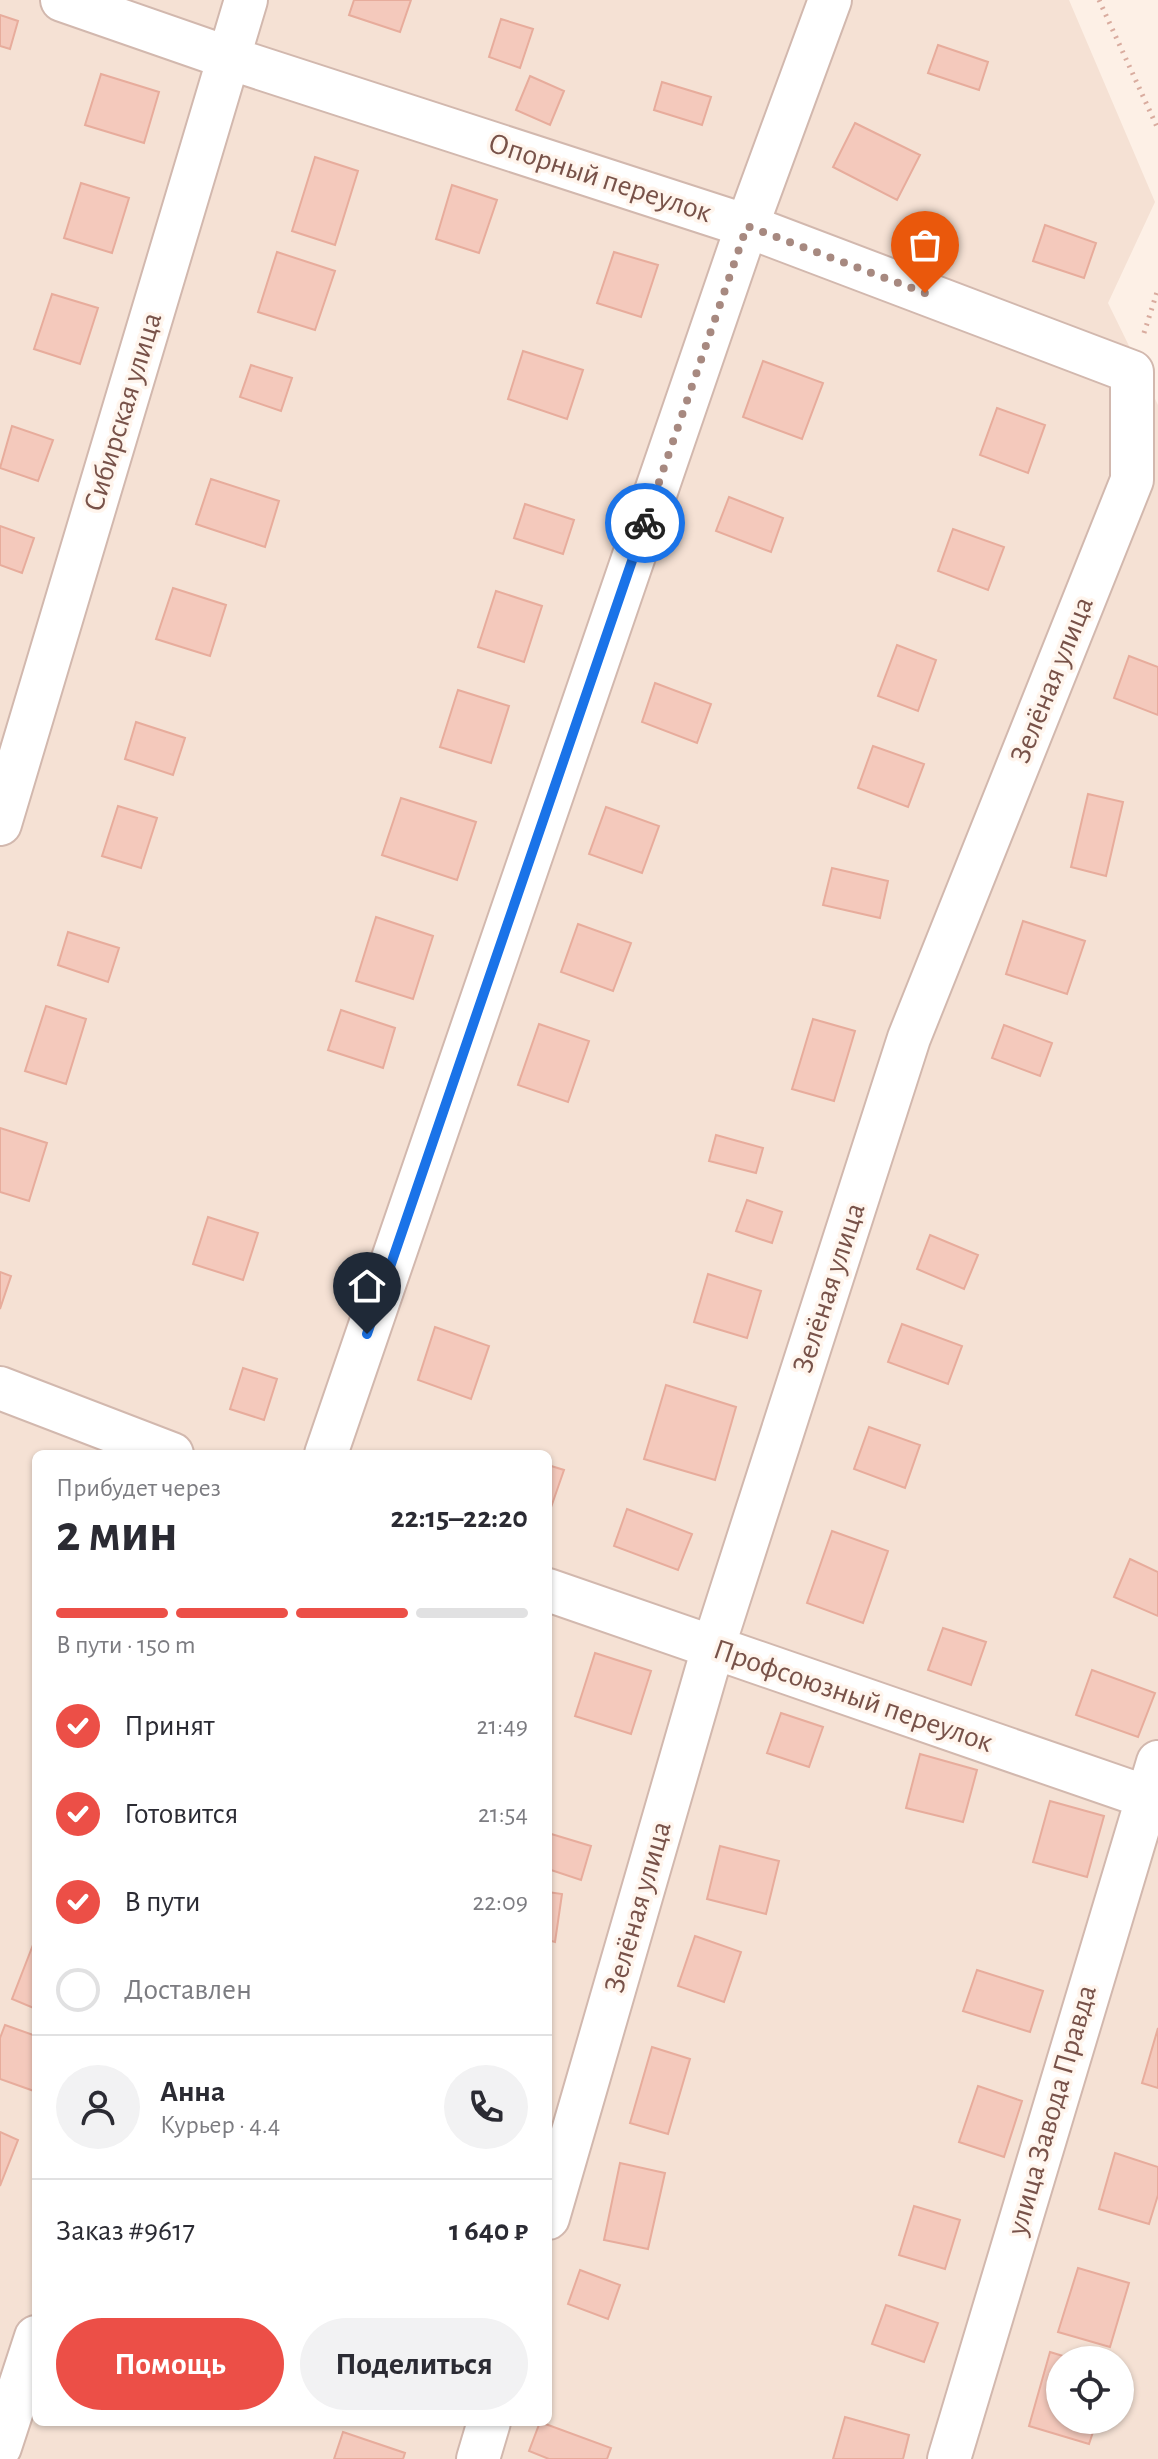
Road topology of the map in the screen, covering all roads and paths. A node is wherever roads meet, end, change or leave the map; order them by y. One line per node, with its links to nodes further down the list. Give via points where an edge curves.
1 (62, 0): 5 (street, Опорный переулок)
2 (246, 0): 5 (street, Сибирская улица)
3 (830, 0): 7 (street)
4 (1099, 0): 6 (path)
5 (229, 58): 7 (street, Опорный переулок); 9 (street, Сибирская улица)
6 (1158, 129)
7 (747, 226): 8 (street, Опорный переулок); 12 (street)
8 (1132, 372): 14 (street, Зелёная улица, via 1132,480 909,1038)
9 (0, 824)
10 (0, 1388): 11 (street)
11 (162, 1450)
12 (327, 1450)
13 (552, 1591): 14 (street, Профсоюзный переулок)
14 (713, 1648): 15 (street, Профсоюзный переулок); 16 (street, Зелёная улица)
15 (1154, 1786): 21 (street, улица Завода Правда)
16 (552, 2204)
17 (32, 2349): 19 (street)
18 (488, 2426): 20 (street)
19 (0, 2447)
20 (478, 2459)
21 (949, 2459)

